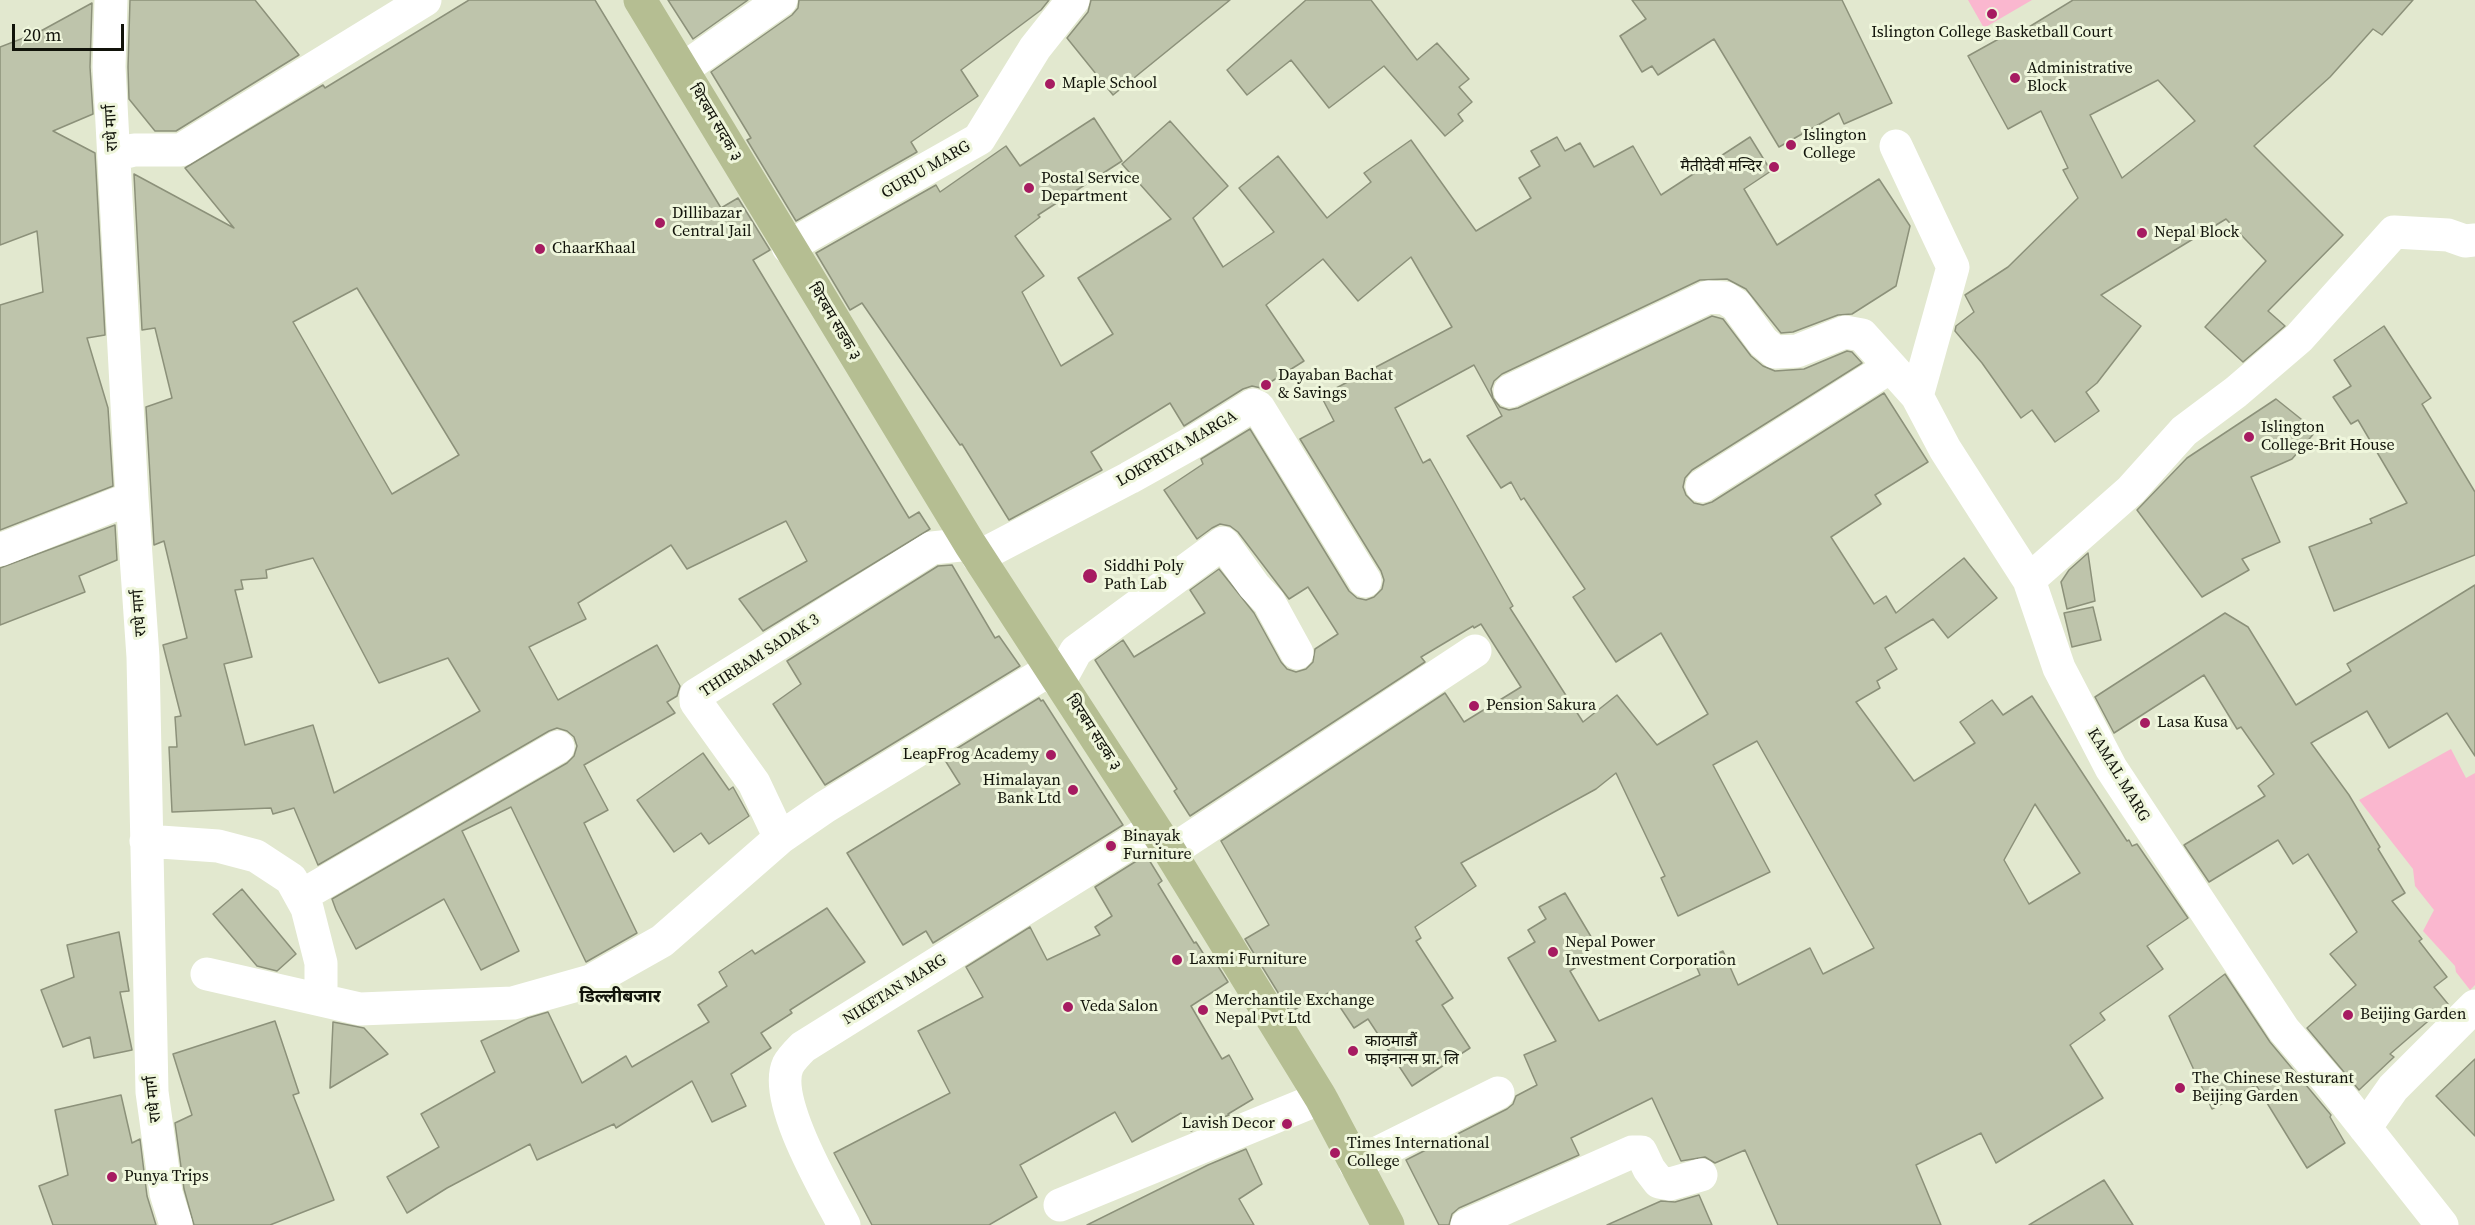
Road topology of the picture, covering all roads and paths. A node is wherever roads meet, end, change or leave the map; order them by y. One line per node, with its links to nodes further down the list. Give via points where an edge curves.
1 (111, 0): 8 (street, राधे मार्ग, via 109,67)
2 (425, 0): 8 (street, via 182,150 134,150)
3 (640, 0): 6 (main road, थिरबम सदक ३)
4 (782, 0): 6 (street)
5 (1073, 0): 10 (street, GURJU MARG, via 1035,48 979,139)
6 (683, 69): 10 (main road, थिरबम सदक ३)
7 (1896, 146): 13 (street, via 1953,267)
8 (114, 155): 15 (street, राधे मार्ग)
9 (2475, 240): 18 (street, via 2394,232 2299,338 2184,431 2131,489)
10 (788, 247): 17 (main road, थिरबम सडक ३)
11 (1890, 367): 12 (street, KAMAL MARG, via 1862,335 1845,332 1797,351 1775,352 1736,305 1725,298 1708,297); 13 (street, KAMAL MARG); 14 (street)
12 (1510, 391)
13 (1917, 396): 18 (street, KAMAL MARG, via 1945,449)
14 (1702, 486)
15 (132, 498): 16 (street); 26 (street, राधे मार्ग, via 143,657)
16 (0, 550)
17 (974, 550): 19 (street, LOKPRIYA MARGA, via 1129,478 1253,405 1258,407); 22 (main road, थिरबम सडक ३); 24 (street, THIRBAM SADAK 3, via 932,548 696,695 696,702 754,783)
18 (2029, 580): 33 (street, KAMAL MARG, via 2059,668 2111,768 2284,1030)
19 (1365, 581)
20 (1475, 651): 25 (street, NIKETAN MARG)
21 (1297, 653): 22 (street, via 1269,602 1222,543 1076,651)
22 (1055, 676): 24 (street, via 825,807); 25 (main road, थिरबम सडक ३)
23 (558, 747): 27 (street)
24 (780, 838): 29 (street, via 662,941 591,981 513,1003 360,1009)
25 (1162, 840): 32 (main road, थिरबम सडक ३); 38 (street, NIKETAN MARG, via 803,1047 788,1065 788,1109)
26 (146, 841): 27 (street, via 218,846 256,856 291,879); 37 (street, राधे मार्ग, via 152,1092 166,1193)
27 (300, 896): 29 (street, via 307,908 321,963)
28 (207, 974): 29 (street)
29 (321, 999)
30 (2475, 1006): 33 (street, via 2393,1088)
31 (1498, 1093): 34 (street)
32 (1321, 1098): 34 (main road, थिरबम सडक ३); 36 (street)
33 (2365, 1128): 41 (street, KAMAL MARG)
34 (1355, 1164): 39 (main road, थिरबम सडक ३)
35 (1701, 1175): 40 (street, via 1670,1184 1659,1182 1641,1152 1632,1152)
36 (1060, 1204)
37 (176, 1225)
38 (844, 1225)
39 (1388, 1225)
40 (1467, 1225)
41 (2442, 1225)

